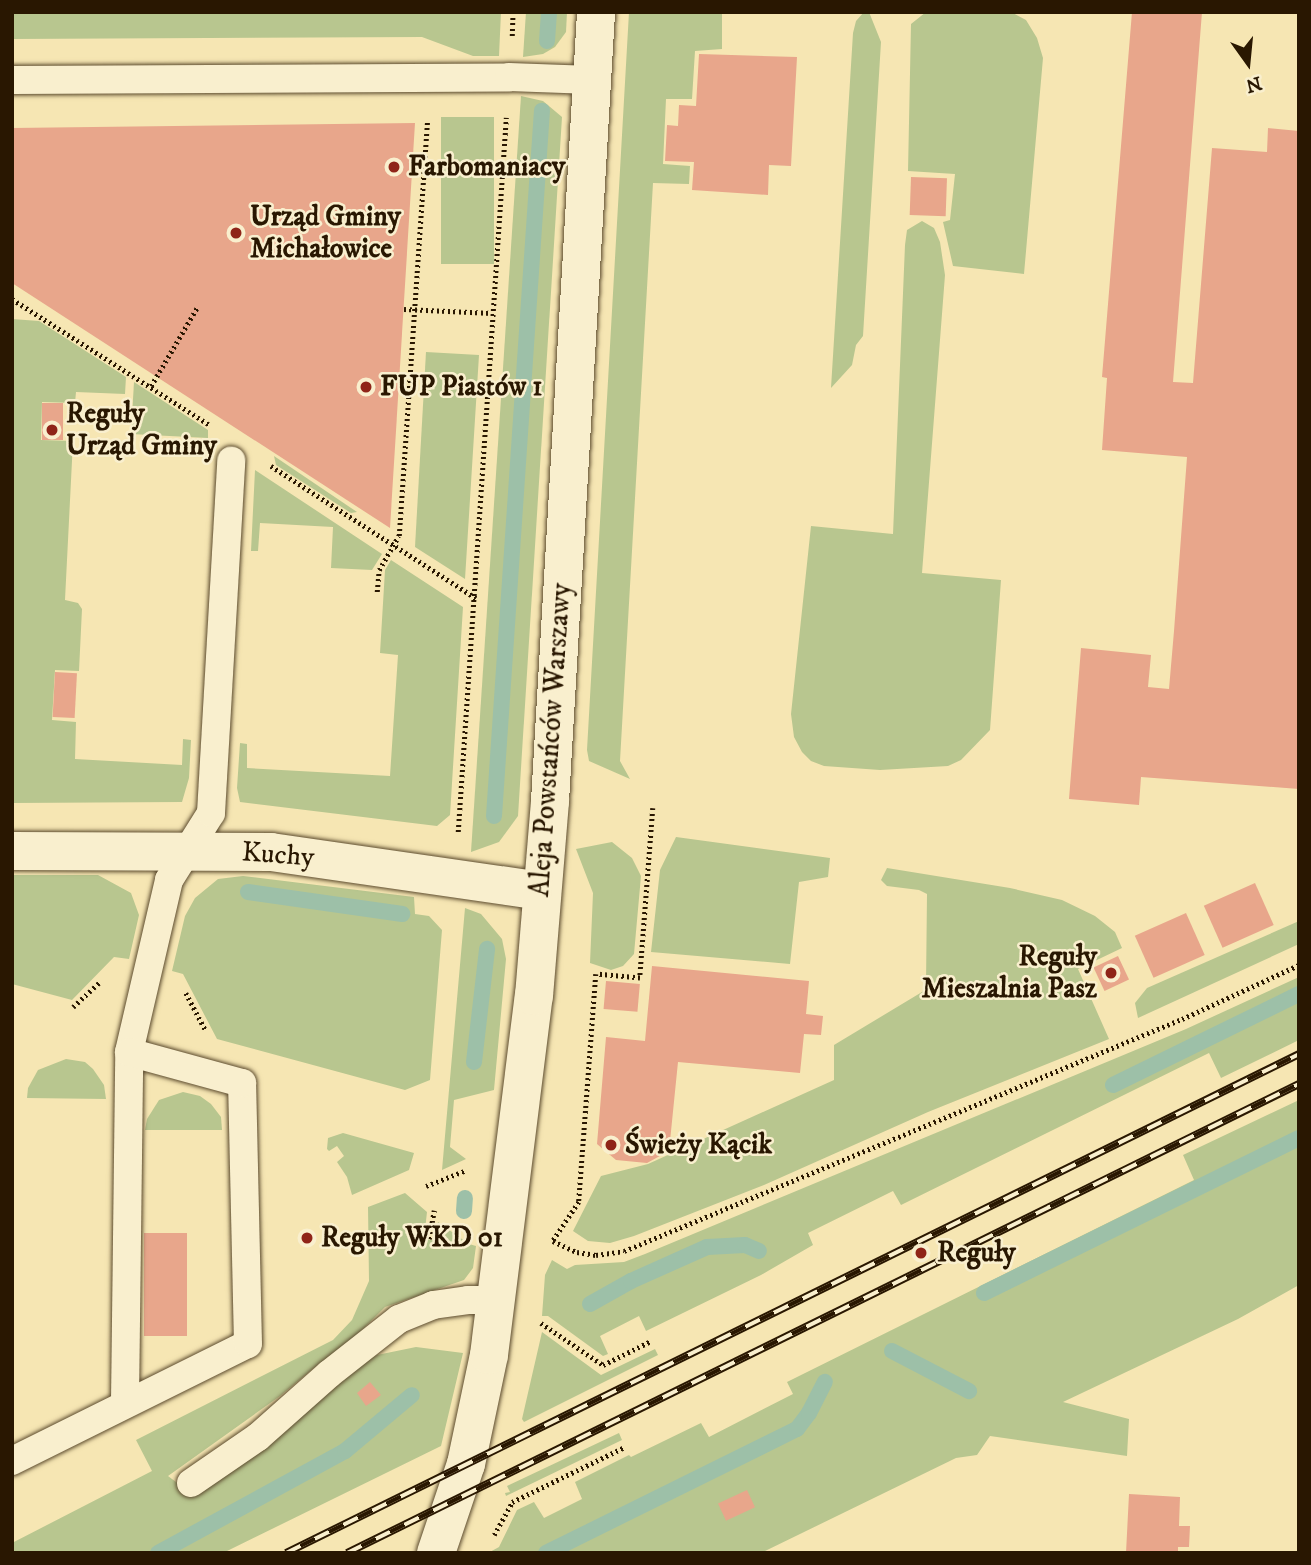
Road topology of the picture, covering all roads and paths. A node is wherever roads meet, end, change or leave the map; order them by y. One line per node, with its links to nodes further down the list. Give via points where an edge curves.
1 (596, 12): 3 (street, Aleja Powstańców Warszawy)
2 (12, 79): 3 (lane)
3 (592, 80): 17 (street, Aleja Powstańców Warszawy)
4 (428, 106): 8 (path)
5 (506, 111): 9 (path)
6 (198, 306): 10 (path)
7 (404, 309): 8 (path)
8 (415, 310): 9 (path); 12 (path, via 399,536 379,570)
9 (492, 313): 14 (path)
10 (151, 386)
11 (231, 461): 16 (lane, via 211,813)
12 (377, 592)
13 (653, 808): 18 (path, via 640,978 596,974 579,1202 553,1241 578,1252 618,1252 651,1240 1170,1024)
14 (458, 838)
15 (12, 851): 16 (street, Kuchy)
16 (187, 851): 17 (street, Kuchy, via 271,852); 21 (lane, via 169,880)
17 (541, 891): 26 (street, Aleja Powstańców Warszawy)
18 (1299, 965)
19 (183, 988): 20 (path)
20 (207, 1034)
21 (129, 1052): 28 (lane); 28 (lane, via 242,1083 248,1344)
22 (475, 1167): 23 (path)
23 (426, 1186)
24 (434, 1210): 25 (path)
25 (429, 1239)
26 (514, 1308): 27 (path, via 603,1365); 31 (lane, via 433,1305 399,1319 258,1437); 33 (street, Aleja Powstańców Warszawy, via 489,1355 466,1464)
27 (651, 1341)
28 (125, 1402): 30 (lane)
29 (625, 1447): 32 (path, via 512,1502 495,1535)
30 (12, 1461)
31 (191, 1482)
32 (485, 1540)
33 (436, 1553)

